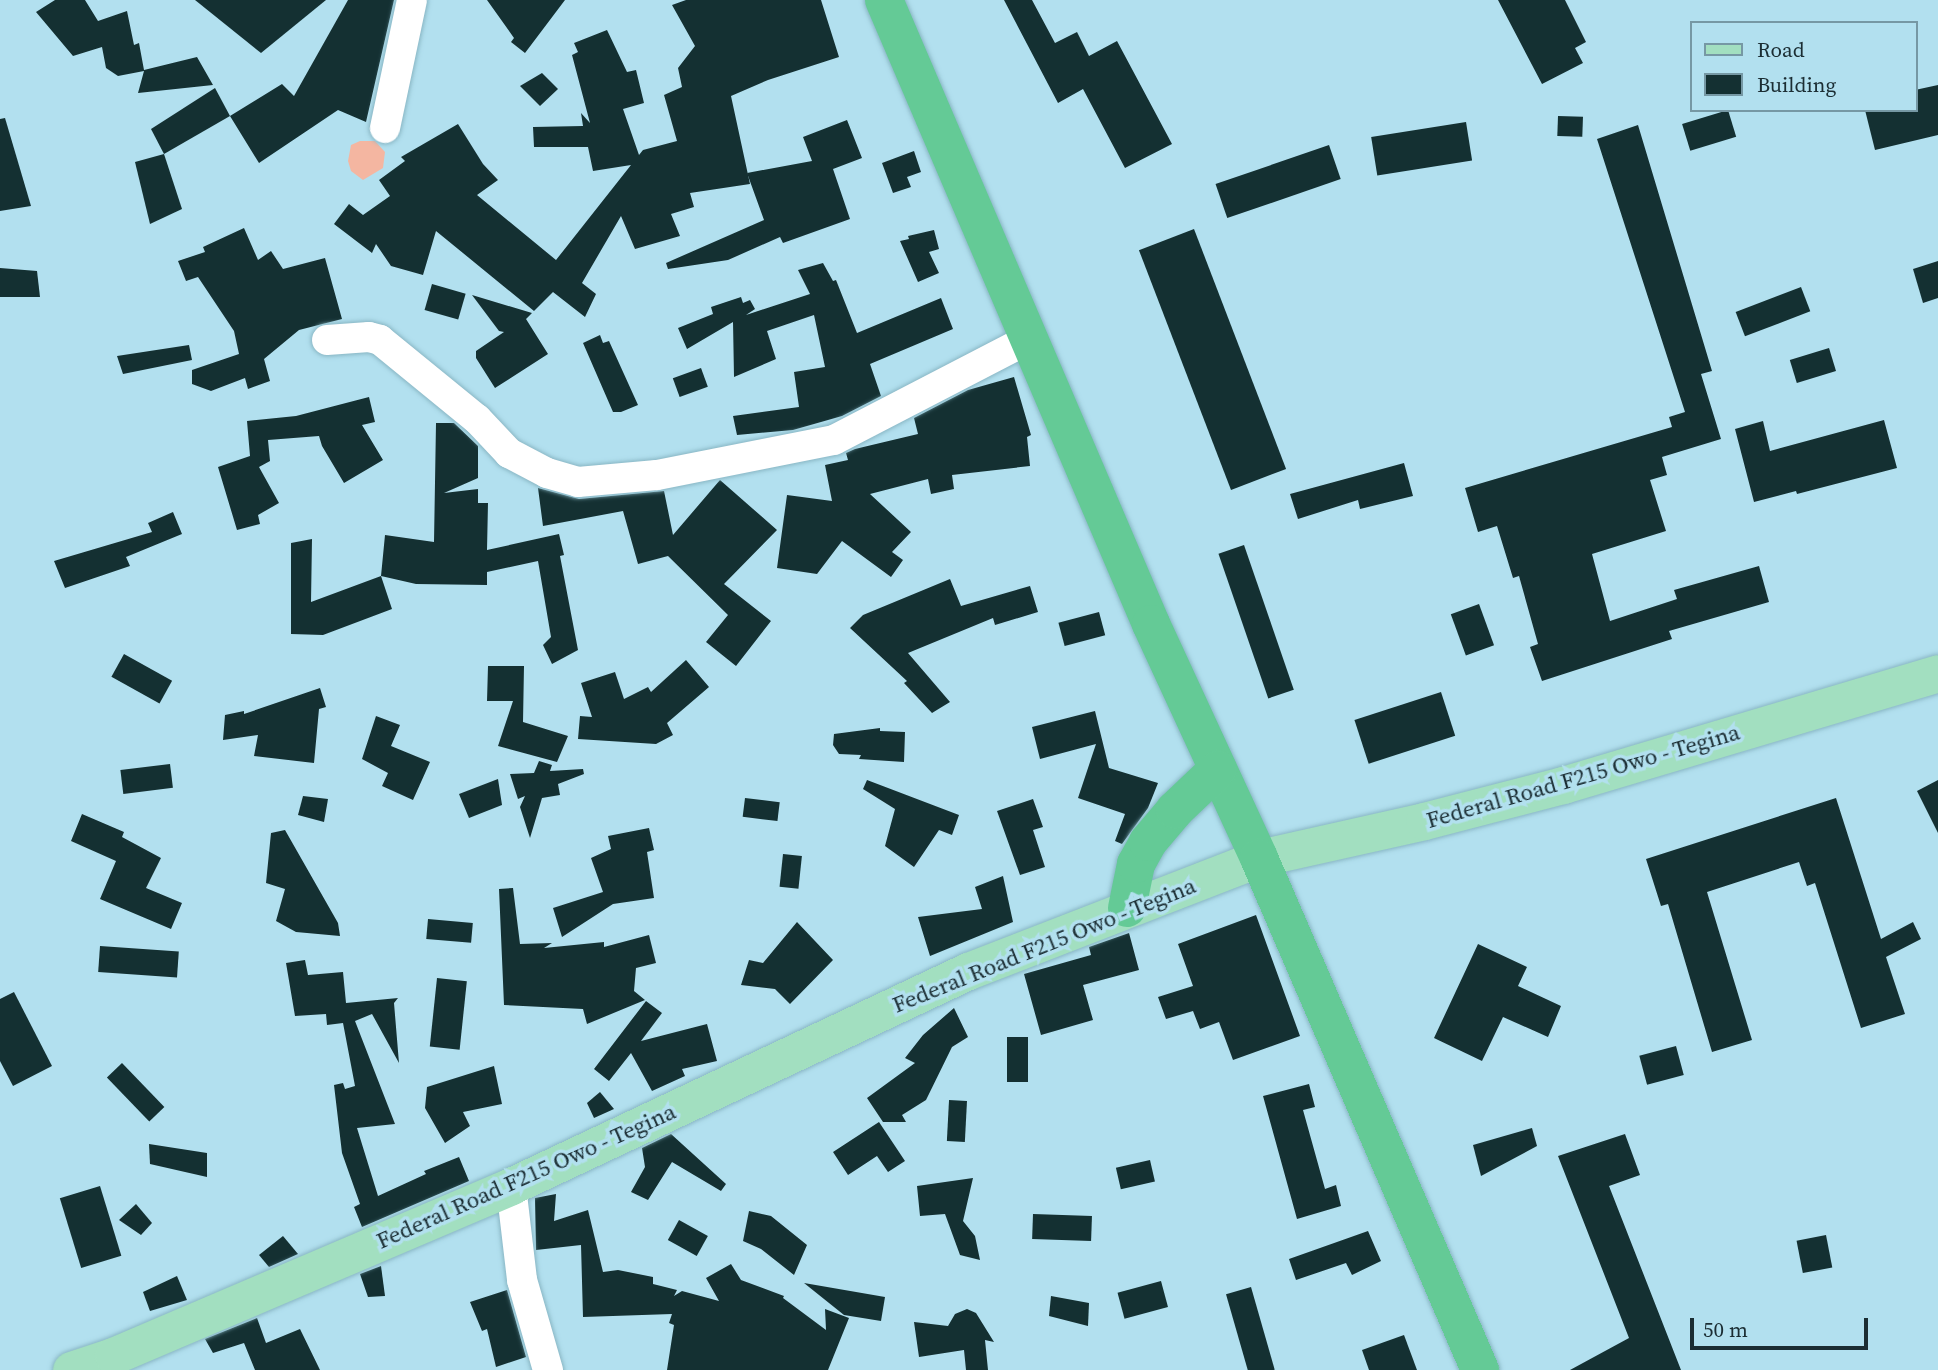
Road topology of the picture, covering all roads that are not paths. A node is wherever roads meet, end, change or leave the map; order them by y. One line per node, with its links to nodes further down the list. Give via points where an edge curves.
1 (412, 0): 3 (street)
2 (884, 0): 4 (highway)
3 (385, 128)
4 (1029, 339): 5 (street, via 834,440 657,475 578,481 547,473 509,453 477,419 380,340); 7 (highway)
5 (327, 340)
6 (1938, 673): 8 (main road, Federal Road F215 Owo - Tegina, via 1563,785)
7 (1218, 769): 8 (highway); 9 (highway, via 1148,842 1136,864)
8 (1259, 858): 9 (main road, Federal Road F215 Owo - Tegina); 13 (highway)
9 (1127, 908): 10 (main road, Federal Road F215 Owo - Tegina, via 968,971)
10 (511, 1186): 11 (main road, Federal Road F215 Owo - Tegina); 12 (street, via 522,1280)
11 (71, 1370)
12 (548, 1370)
13 (1480, 1370)

